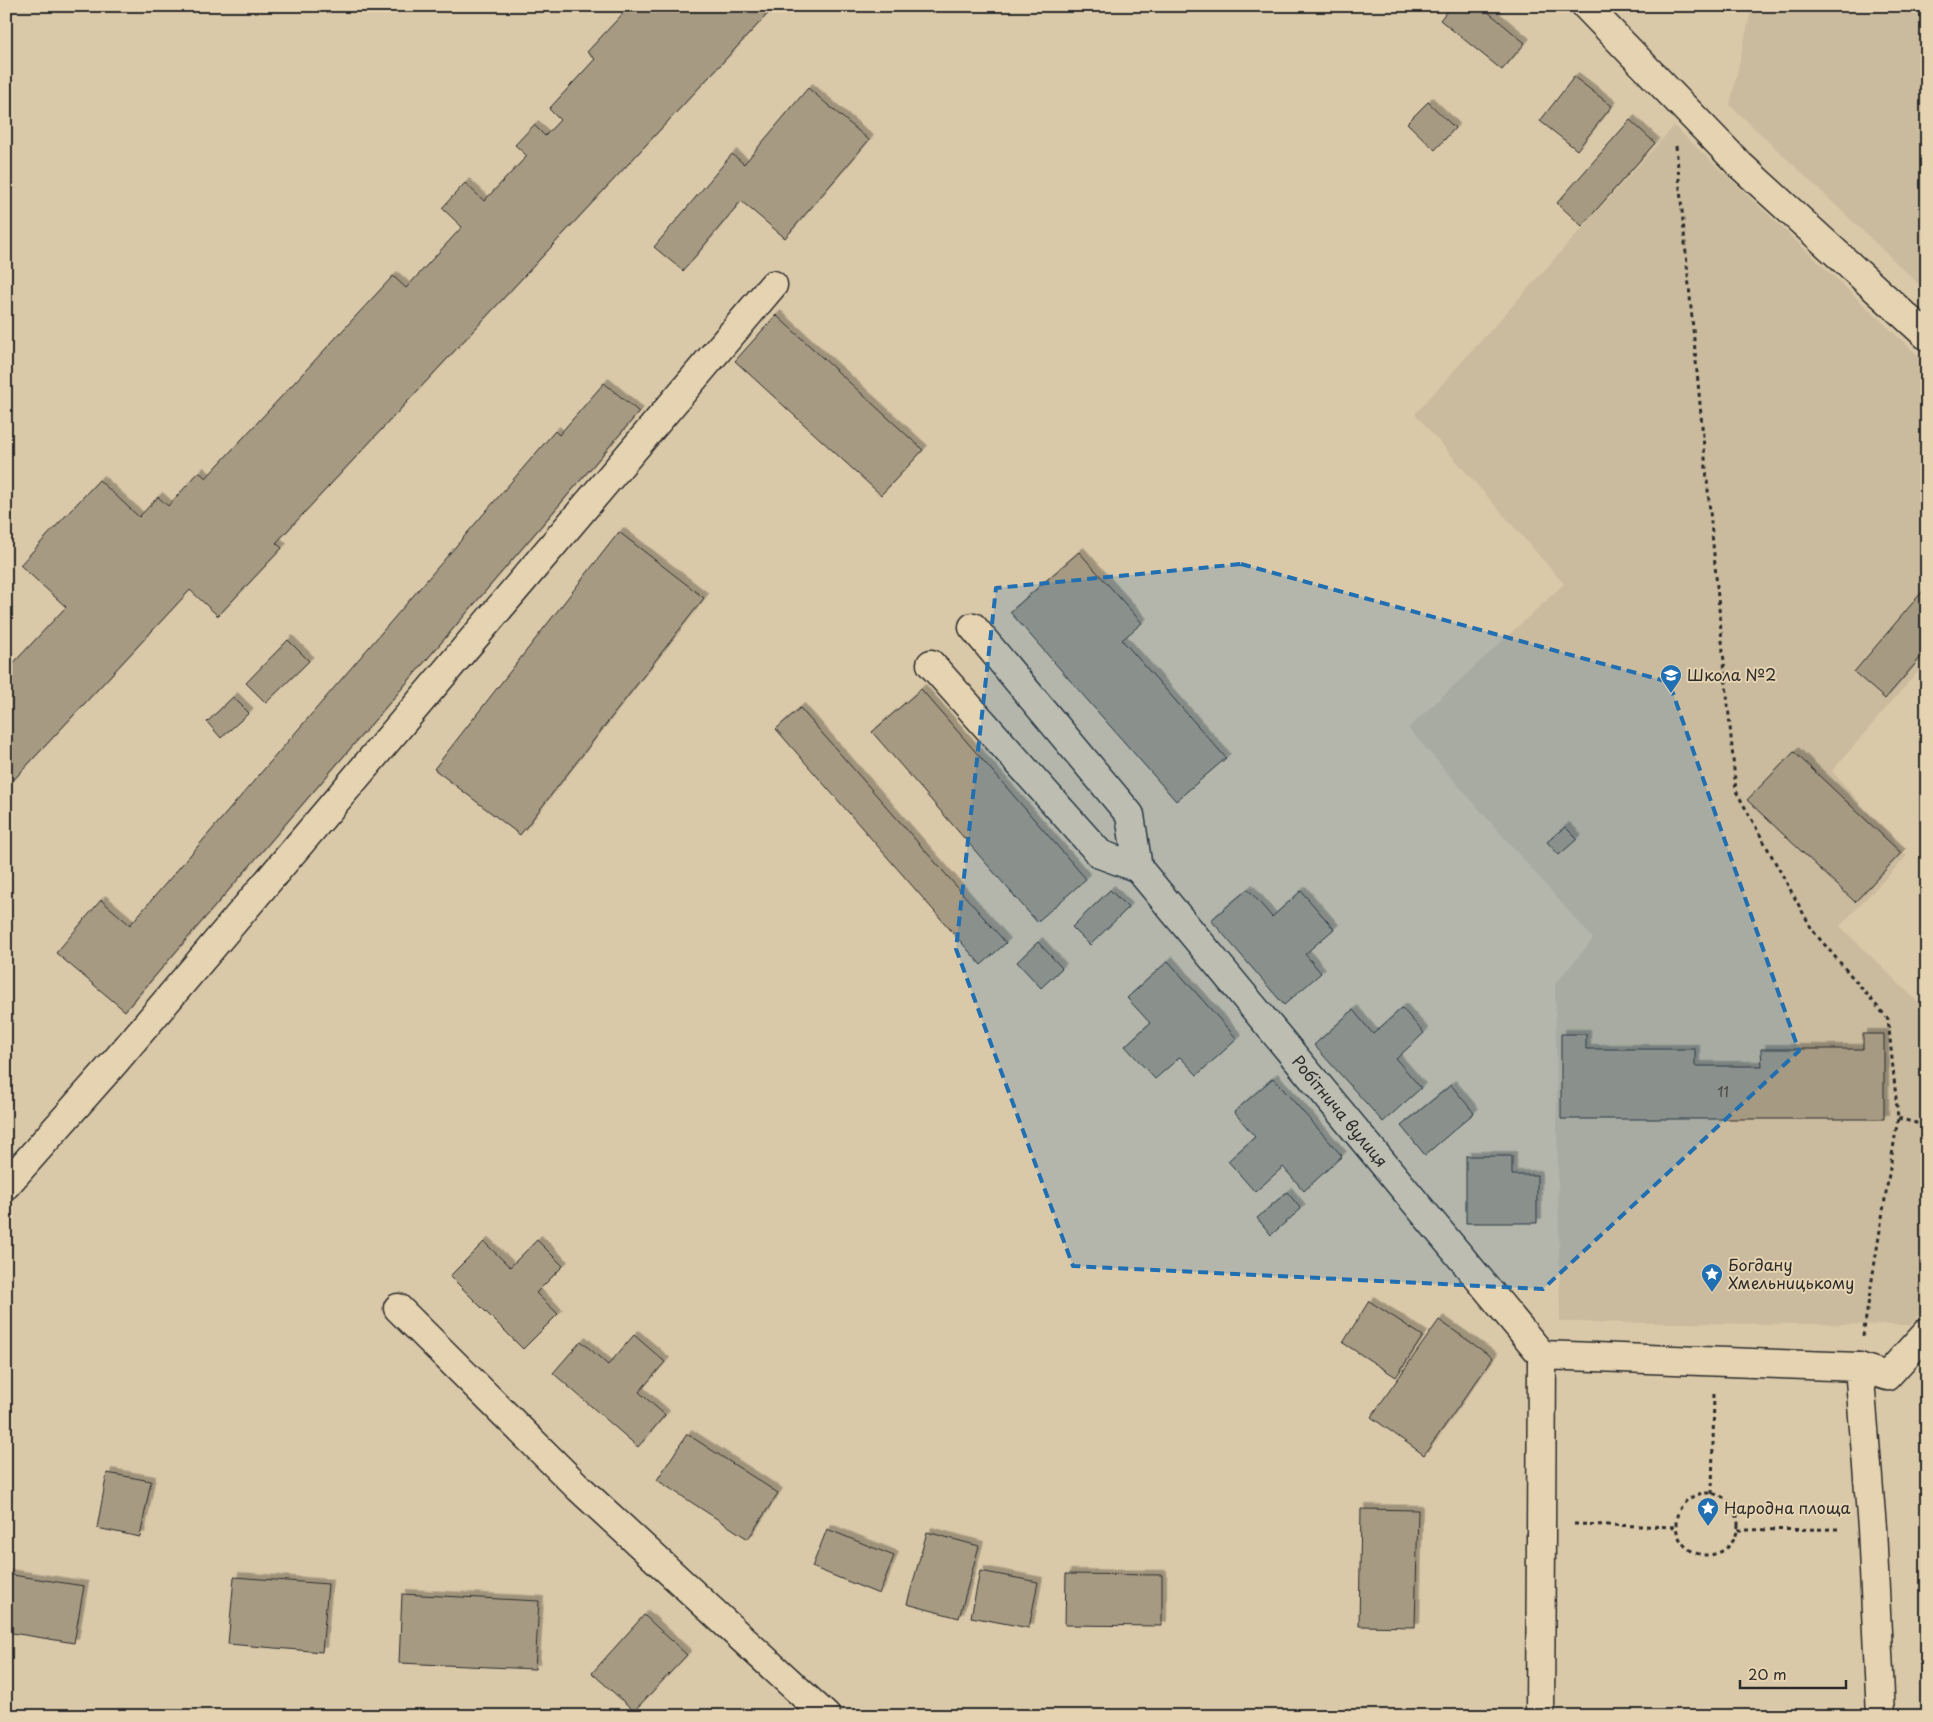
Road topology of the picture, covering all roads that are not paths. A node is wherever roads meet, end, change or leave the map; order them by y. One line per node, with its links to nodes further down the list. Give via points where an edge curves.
1 (1586, 6): 3 (street, via 1740,165)
2 (773, 285): 7 (street, via 121,1056)
3 (1927, 336)
4 (973, 627): 6 (street, via 1130,815)
5 (931, 664): 6 (street, via 1100,854)
6 (1138, 868): 10 (street, Робітнича вулиця)
7 (6, 1185)
8 (398, 1308): 12 (street, via 579,1488)
9 (1927, 1332): 11 (street, via 1887,1376)
10 (1542, 1355): 11 (street); 13 (street)
11 (1858, 1366): 14 (street, via 1872,1528)
12 (826, 1716)
13 (1540, 1716)
14 (1881, 1716)

